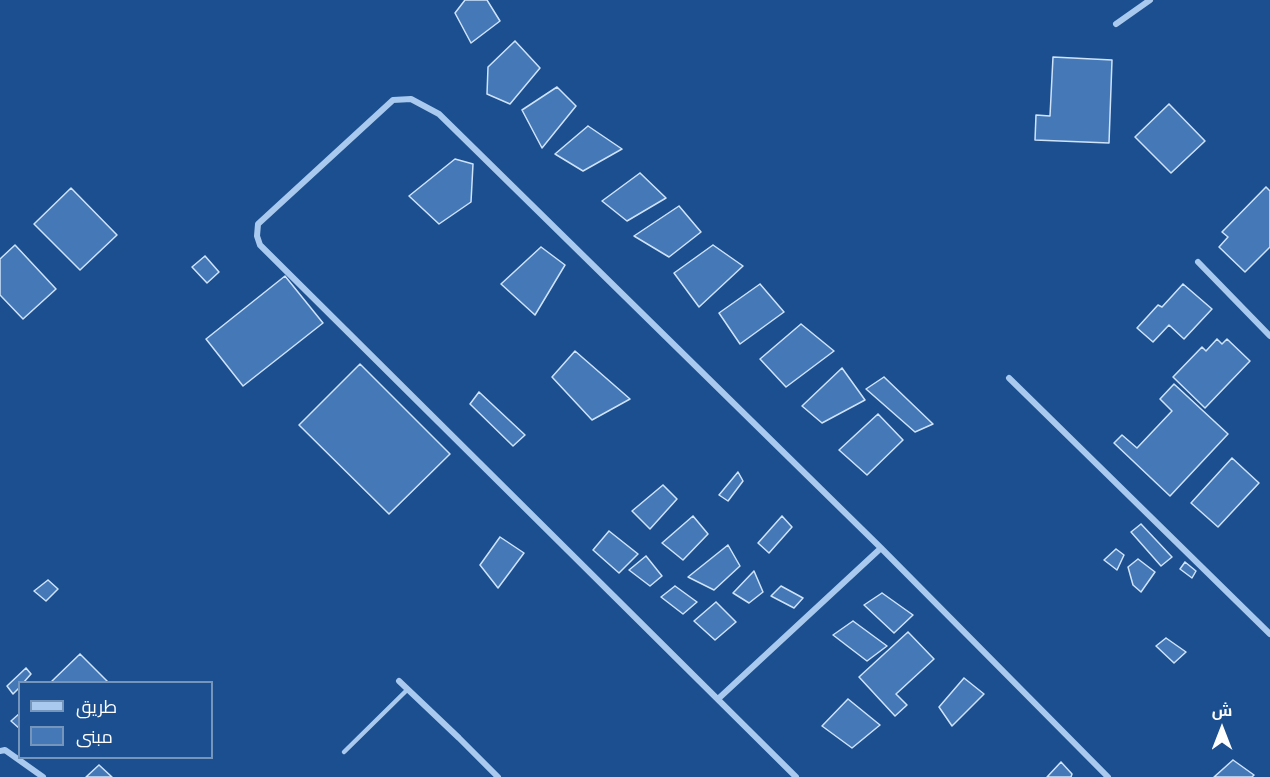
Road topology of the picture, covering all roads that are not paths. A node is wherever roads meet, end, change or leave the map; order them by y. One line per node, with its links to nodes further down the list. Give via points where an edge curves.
1 (1150, 0): 2 (street)
2 (1116, 24)
3 (1198, 262): 4 (street)
4 (1270, 336)
5 (1009, 378): 7 (street)
6 (881, 548): 10 (street); 10 (street, via 439,114 411,99 393,99 258,224 260,245); 16 (street)
7 (1270, 634)
8 (399, 681): 9 (street)
9 (408, 689): 12 (lane); 14 (street)
10 (718, 699): 15 (street)
11 (0, 751): 13 (street, via 5,750)
12 (344, 752)
13 (43, 777)
14 (498, 777)
15 (796, 777)
16 (1108, 777)

